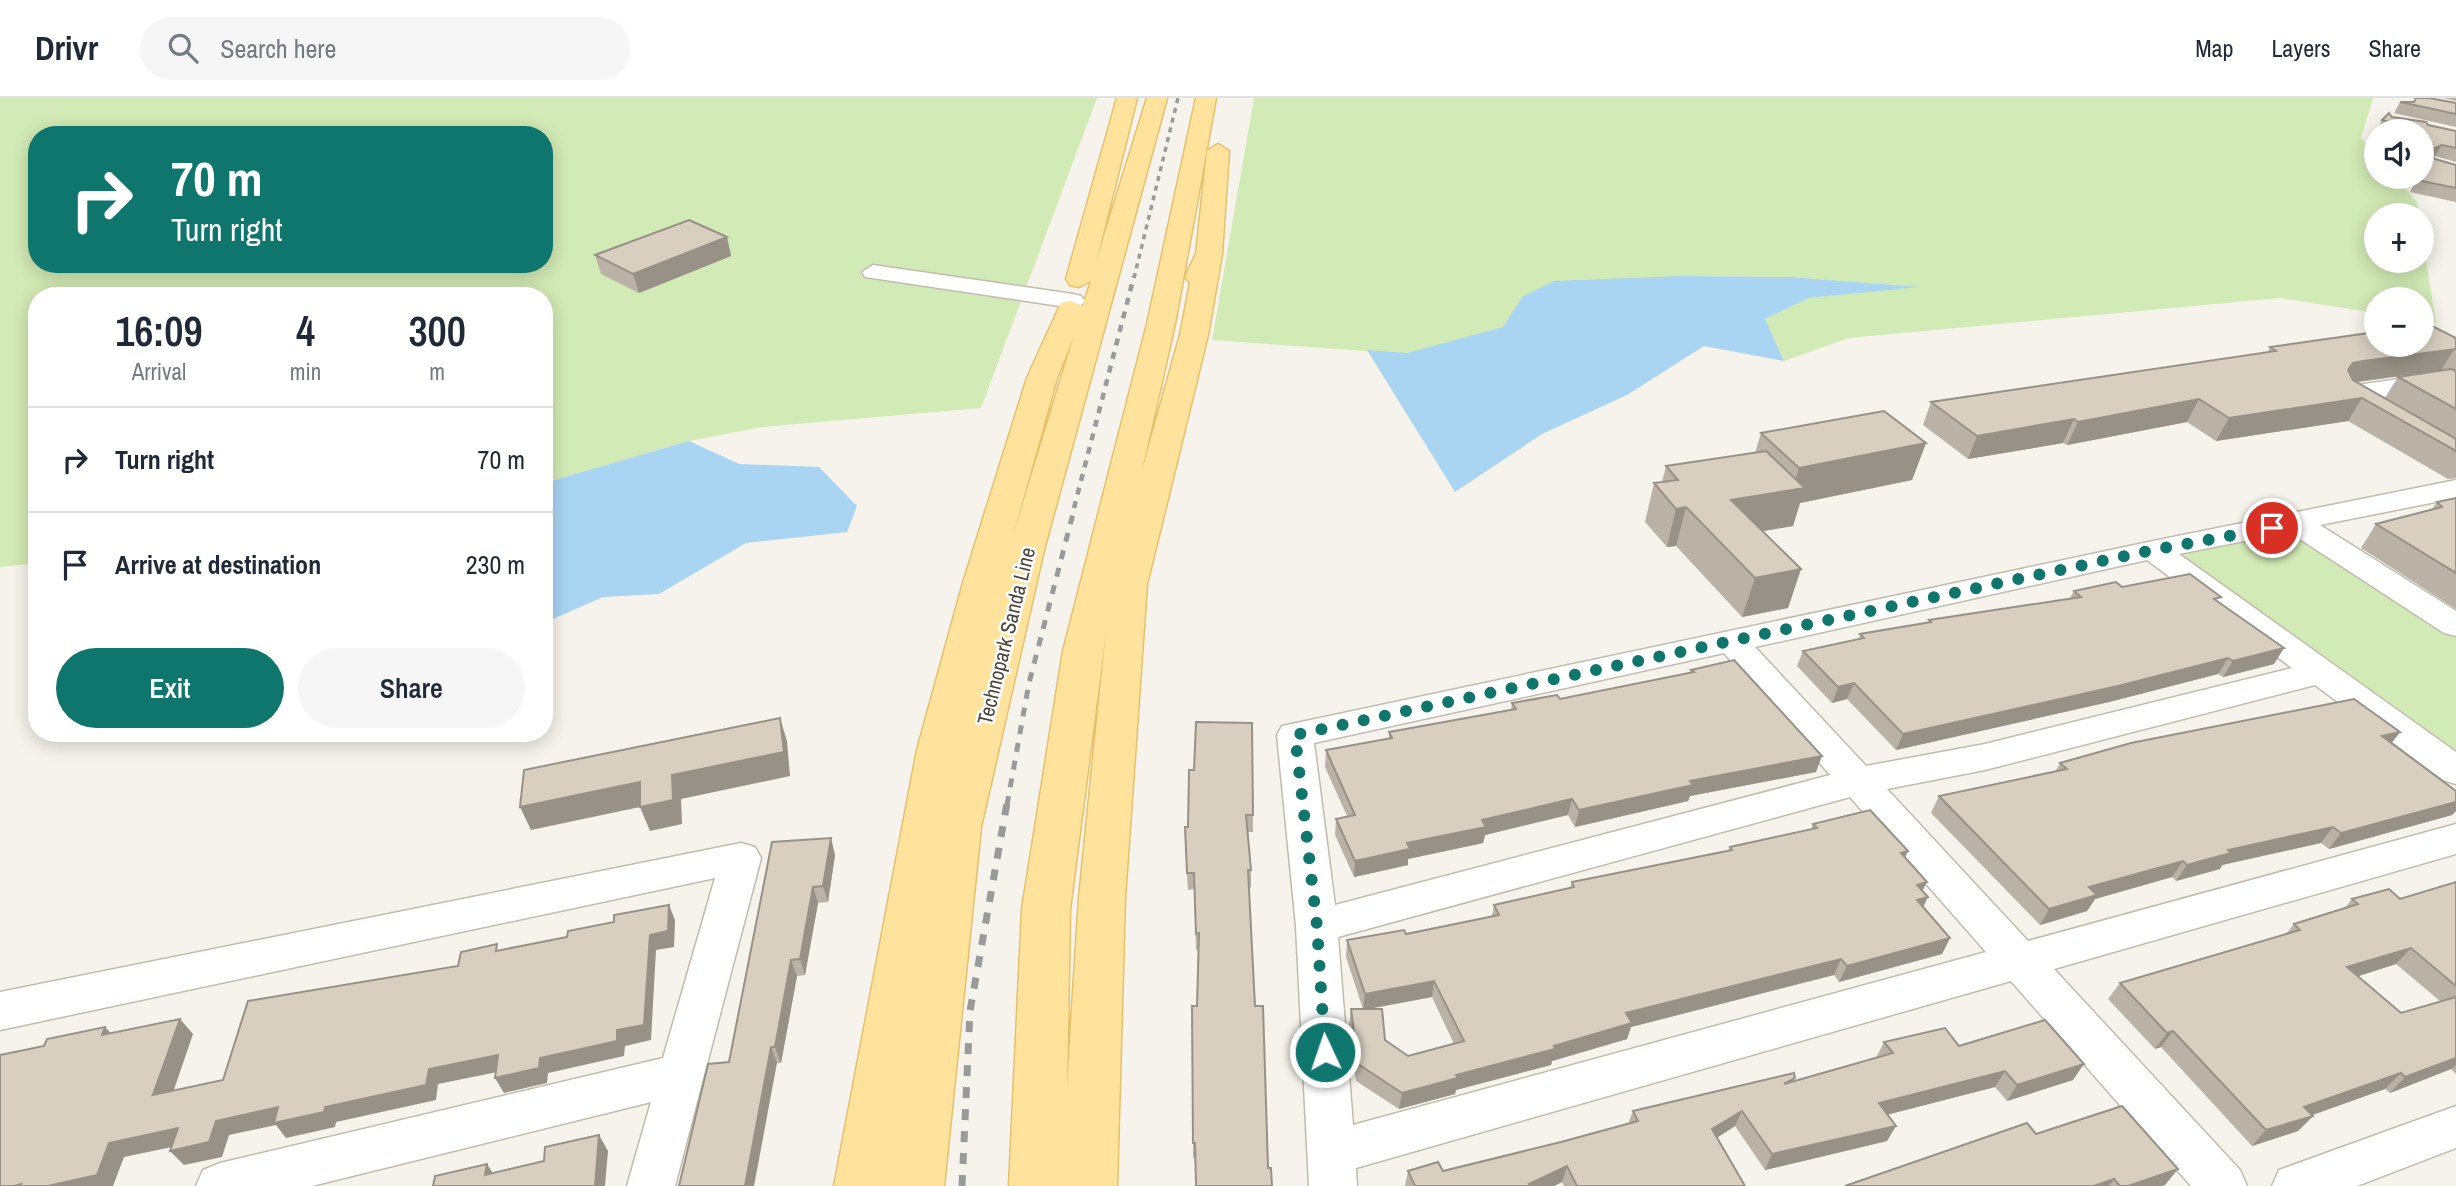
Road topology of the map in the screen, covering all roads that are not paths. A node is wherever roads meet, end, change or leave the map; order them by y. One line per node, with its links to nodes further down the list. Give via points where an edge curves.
1 (1126, 98): 7 (main road)
2 (1157, 98): 12 (main road, Technopark Sanda Line)
3 (1206, 98): 8 (main road)
4 (1229, 98): 5 (main road, via 1215,165)
5 (1209, 254): 8 (main road, via 1187,299); 32 (main road, via 1194,335 1129,584 1101,898)
6 (873, 272): 7 (street)
7 (1072, 305): 12 (main road); 29 (main road, via 1042,378 981,583 938,750)
8 (1161, 324): 31 (main road, via 1082,651 1046,909)
9 (2456, 389): 10 (street, via 2441,381 2350,394)
10 (2385, 415)
11 (2456, 489): 13 (street)
12 (1041, 497): 30 (main road, Technopark Sanda Line, via 959,827)
13 (2295, 523): 14 (street); 15 (street)
14 (2153, 550): 16 (street); 17 (street)
15 (2456, 626)
16 (1731, 641): 19 (street); 21 (street, via 1295,735)
17 (2322, 672): 18 (street); 19 (street, via 1984,757)
18 (2456, 771)
19 (1859, 781): 21 (street); 22 (street)
20 (2456, 839): 22 (street)
21 (1317, 926): 26 (street)
22 (2019, 959): 26 (street); 33 (street)
23 (0, 1011): 24 (street, via 741,858)
24 (682, 1074): 27 (street); 28 (street)
25 (2456, 1127): 34 (street)
26 (1332, 1170)
27 (220, 1186)
28 (652, 1186)
29 (862, 1186)
30 (916, 1186)
31 (1037, 1186)
32 (1089, 1186)
33 (2223, 1186)
34 (2296, 1186)

